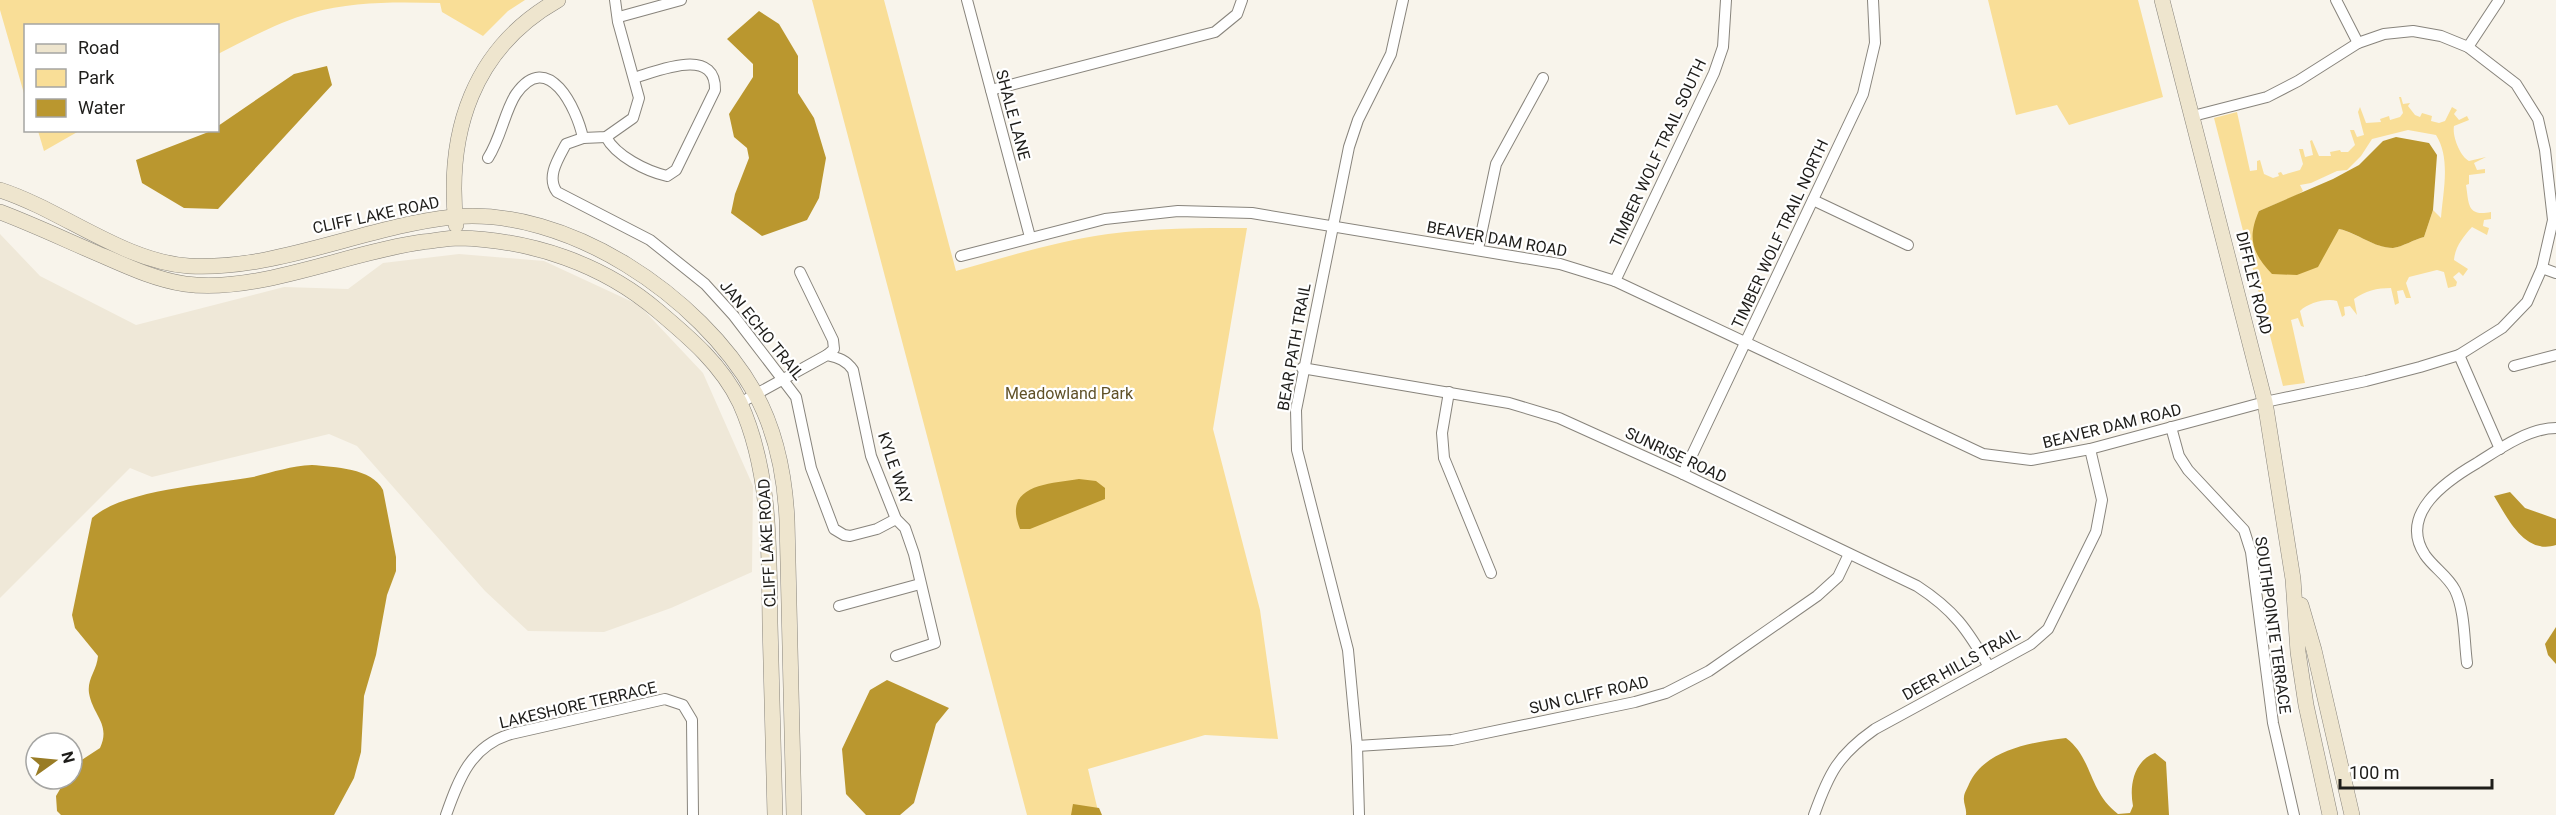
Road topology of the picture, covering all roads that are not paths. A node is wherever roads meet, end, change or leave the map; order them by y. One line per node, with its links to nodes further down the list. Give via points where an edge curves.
1 (558, 0): 25 (street, via 515,29 479,79 456,149)
2 (615, 0): 12 (street)
3 (681, 0): 12 (street)
4 (967, 0): 17 (street, SHALE LANE)
5 (1242, 0): 17 (street, via 1237,14 1215,32)
6 (1403, 0): 26 (street, BEAR PATH TRAIL, via 1392,54 1358,120 1349,147)
7 (1726, 0): 35 (street, TIMBER WOLF TRAIL SOUTH, via 1723,47 1714,73)
8 (1873, 0): 23 (street, TIMBER WOLF TRAIL NORTH, via 1875,43 1863,94)
9 (2162, 0): 18 (street, DIFFLEY ROAD)
10 (2336, 0): 13 (street)
11 (2499, 0): 14 (street)
12 (619, 17): 15 (street)
13 (2358, 43): 14 (street, BEAVER DAM ROAD, via 2384,34 2413,31); 18 (street, BEAVER DAM ROAD, via 2267,97)
14 (2468, 47): 32 (street, BEAVER DAM ROAD, via 2516,84 2538,119 2553,220)
15 (634, 78): 19 (street, via 639,98 633,118); 19 (street, via 692,63 711,73 715,90 676,170 667,176 612,149)
16 (1543, 78): 30 (street, via 1496,164)
17 (991, 90): 27 (street, SHALE LANE)
18 (2193, 116): 45 (street, DIFFLEY ROAD)
19 (606, 137): 20 (street)
20 (584, 138): 21 (street, via 573,105 553,81 530,80 515,95 498,144); 42 (street, JAN ECHO TRAIL, via 566,144 552,177 557,192 650,240 705,284 734,316)
21 (488, 158)
22 (0, 190): 25 (street, CLIFF LAKE ROAD, via 128,249 188,266 250,262 396,226)
23 (1813, 200): 29 (street); 36 (street, TIMBER WOLF TRAIL NORTH)
24 (0, 212): 28 (street, CLIFF LAKE ROAD, via 147,274 185,284 264,279 402,245)
25 (455, 217): 28 (street); 44 (street, CLIFF LAKE ROAD, via 523,221 600,249 641,273 701,322)
26 (1332, 225): 27 (street, BEAVER DAM ROAD, via 1252,213 1178,211 1105,219); 30 (street, BEAVER DAM ROAD); 41 (street, BEAR PATH TRAIL)
27 (1030, 237): 31 (street, BEAVER DAM ROAD)
28 (457, 238): 46 (street, CLIFF LAKE ROAD, via 522,245 600,271 642,297 702,349)
29 (1908, 245)
30 (1478, 249): 35 (street, BEAVER DAM ROAD, via 1560,264)
31 (961, 256)
32 (2542, 268): 34 (street); 38 (street, BEAVER DAM ROAD, via 2527,302 2502,328)
33 (800, 272): 37 (street, via 833,340 834,349)
34 (2556, 273)
35 (1615, 281): 36 (street, BEAVER DAM ROAD)
36 (1746, 342): 49 (street, BEAVER DAM ROAD, via 1983,454 2031,460); 51 (street, TIMBER WOLF TRAIL NORTH)
37 (827, 355): 42 (street); 52 (street, KYLE WAY, via 843,359 853,370 872,456)
38 (2459, 355): 45 (street, BEAVER DAM ROAD, via 2366,381); 50 (street)
39 (2556, 355): 40 (street)
40 (2514, 366)
41 (1302, 368): 43 (street, SUNRISE ROAD); 61 (street, BEAR PATH TRAIL, via 1296,410 1297,450 1348,650)
42 (782, 382): 44 (street); 52 (street, JAN ECHO TRAIL, via 792,390 799,408 808,460 834,529 850,536)
43 (1449, 392): 51 (street, SUNRISE ROAD, via 1509,403 1559,418); 54 (street, via 1442,433 1444,458)
44 (756, 395): 46 (street); 65 (street, CLIFF LAKE ROAD, via 771,432 786,494)
45 (2265, 402): 47 (street, BEAVER DAM ROAD); 55 (street, DIFFLEY ROAD)
46 (740, 403): 64 (street, CLIFF LAKE ROAD, via 765,488)
47 (2170, 427): 49 (street, BEAVER DAM ROAD); 68 (street, SOUTHPOINTE TERRACE, via 2188,470 2244,531 2251,552 2273,723)
48 (2556, 428): 50 (street, via 2547,428)
49 (2090, 448): 60 (street, DEER HILLS TRAIL, via 2102,500 2096,532 2048,629 2031,644)
50 (2500, 449): 59 (street, via 2460,473 2425,503 2417,524 2424,553 2455,591)
51 (1683, 474): 53 (street, SUNRISE ROAD)
52 (896, 519): 56 (street, KYLE WAY, via 905,528)
53 (1849, 554): 60 (street, SUNRISE ROAD, via 1942,602 1968,630); 61 (street, SUN CLIFF ROAD, via 1838,577 1818,596 1709,671 1666,693 1452,740)
54 (1491, 573)
55 (2293, 579): 69 (street, DIFFLEY ROAD, via 2303,684); 70 (street, DIFFLEY ROAD, via 2314,650)
56 (920, 584): 57 (street); 58 (street, KYLE WAY, via 934,643)
57 (839, 606)
58 (896, 656)
59 (2467, 663)
60 (1989, 667): 67 (street, DEER HILLS TRAIL, via 1854,744 1827,778)
61 (1357, 746): 66 (street, BEAR PATH TRAIL)
62 (446, 815): 63 (street, LAKESHORE TERRACE, via 468,764 494,740 665,699 682,705 692,720)
63 (693, 815)
64 (775, 815): 65 (street)
65 (794, 815)
66 (1359, 815)
67 (1814, 815)
68 (2295, 815)
69 (2330, 815)
70 (2352, 815)

